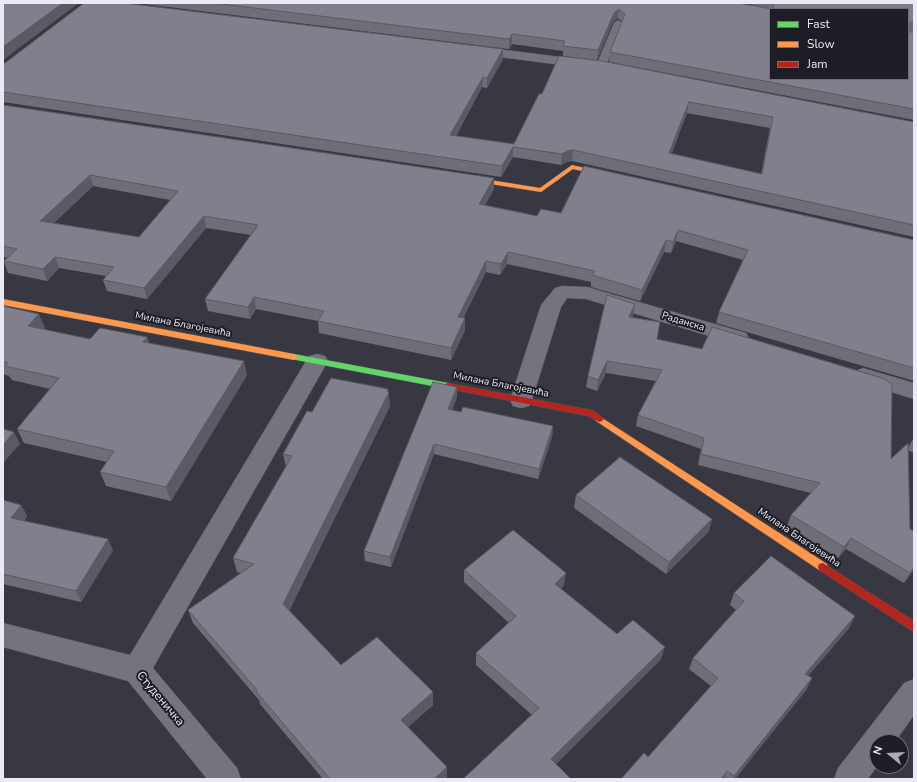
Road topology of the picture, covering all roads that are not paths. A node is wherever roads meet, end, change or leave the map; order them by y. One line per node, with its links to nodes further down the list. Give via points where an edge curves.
1 (618, 23): 3 (lane)
2 (460, 48): 3 (street)
3 (601, 66): 4 (street)
4 (617, 69)
5 (455, 177): 6 (street, via 541,190 572,167)
6 (619, 177)
7 (3, 302): 9 (street, Милана Благојевића)
8 (754, 343): 12 (street, Раданска, via 587,293 562,292 551,305)
9 (316, 361): 12 (street, Милана Благојевића); 15 (street)
10 (846, 371): 11 (street)
11 (914, 391)
12 (521, 400): 13 (street, Милана Благојевића, via 592,413)
13 (914, 627)
14 (3, 634): 15 (street, Студеничка)
15 (137, 670): 17 (street, Студеничка)
16 (914, 692): 18 (street)
17 (226, 779)
18 (849, 779)

